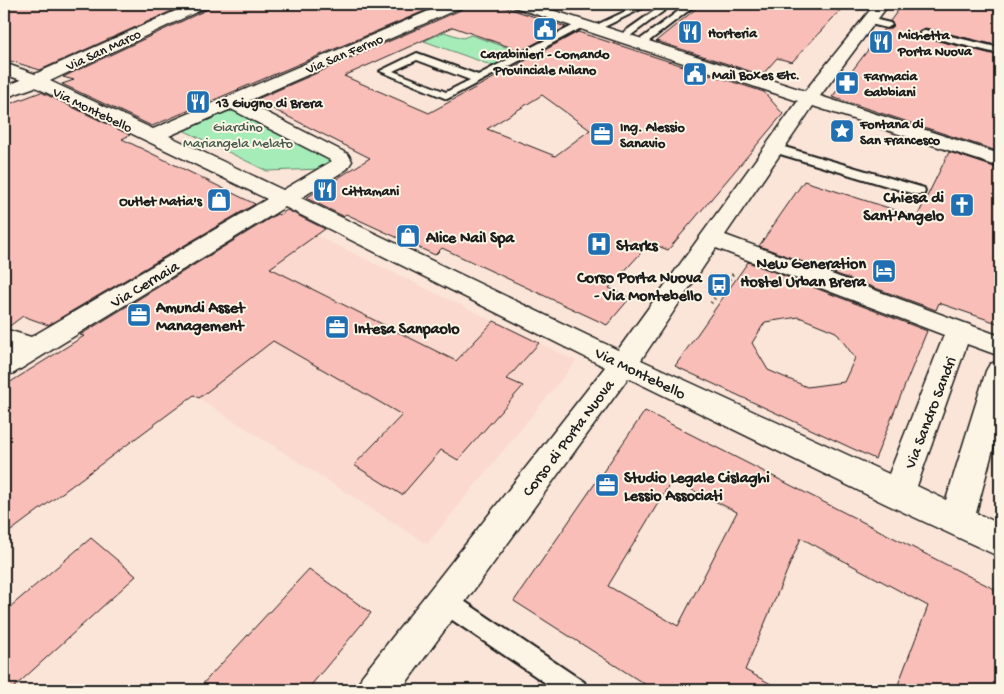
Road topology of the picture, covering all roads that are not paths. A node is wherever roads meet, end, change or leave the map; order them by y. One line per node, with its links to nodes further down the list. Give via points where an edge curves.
1 (202, 4): 17 (street, Via San Marco)
2 (457, 4): 20 (street, Via San Fermo)
3 (520, 4): 10 (street)
4 (647, 4): 10 (lane)
5 (669, 4): 12 (lane)
6 (693, 4): 13 (lane)
7 (882, 4): 8 (street)
8 (869, 21): 9 (lane); 19 (street)
9 (887, 25)
10 (588, 26): 12 (street); 16 (lane)
11 (925, 33): 14 (lane)
12 (622, 37): 13 (street)
13 (641, 43): 19 (street)
14 (1000, 51)
15 (4, 68): 17 (street, Via Montebello)
16 (478, 79): 16 (lane, via 447,96 385,71 417,56)
17 (35, 81): 18 (street, Via San Marco); 21 (street, Via Montebello)
18 (4, 93)
19 (809, 98): 22 (street, Corso di Porta Nuova); 23 (street)
20 (231, 102): 21 (street, Via San Fermo); 25 (street, Via Cernaia, via 341,158 340,165)
21 (150, 136): 25 (street, Via Montebello)
22 (774, 148): 24 (lane); 26 (street, Corso di Porta Nuova)
23 (1000, 161)
24 (919, 191)
25 (284, 199): 30 (street, Via Cernaia); 31 (street, Via Montebello)
26 (712, 238): 27 (street); 31 (street, Corso di Porta Nuova)
27 (960, 330): 29 (street); 34 (street, Via Sandro Sandri)
28 (4, 339): 30 (street)
29 (1000, 346)
30 (34, 348): 32 (street, Via Cernaia)
31 (623, 364): 34 (street, Via Montebello); 37 (street, Corso di Porta Nuova)
32 (4, 366)
33 (1000, 371): 35 (street)
34 (898, 494): 35 (street, Via Montebello)
35 (957, 521): 36 (street, Via Montebello)
36 (1000, 541)
37 (444, 601): 38 (street, Corso di Porta Nuova); 39 (lane)
38 (376, 690)
39 (576, 690)

